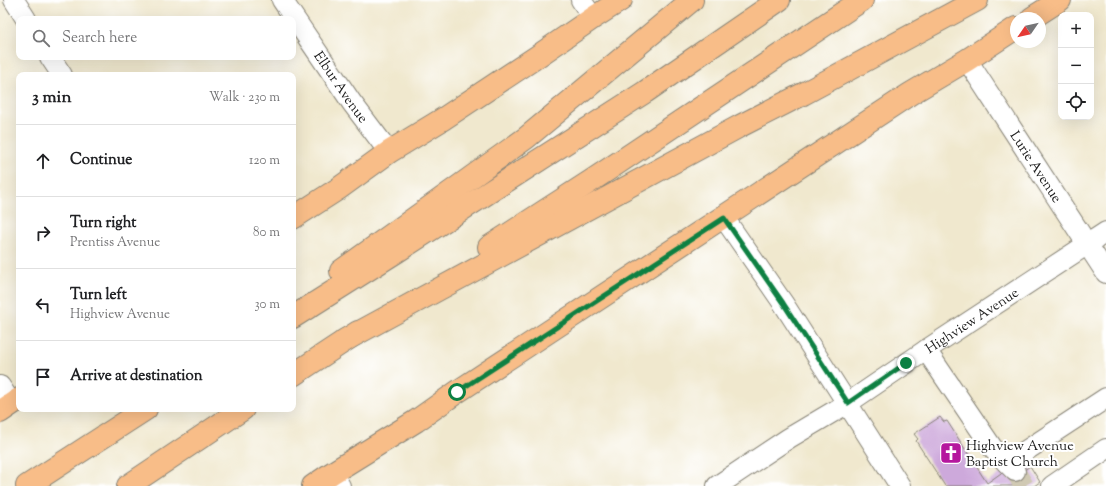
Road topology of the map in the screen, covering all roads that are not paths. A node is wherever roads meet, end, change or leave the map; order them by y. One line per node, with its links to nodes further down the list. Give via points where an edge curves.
1 (13, 0): 10 (street); 12 (street)
2 (282, 0): 13 (street, Elbur Avenue)
3 (581, 0): 14 (street)
4 (621, 0): 14 (main road)
5 (692, 0): 26 (main road, via 526,138)
6 (778, 0): 27 (main road, via 645,92)
7 (862, 0): 28 (main road, via 591,181)
8 (977, 0): 28 (main road)
9 (1060, 0): 11 (main road)
10 (0, 8)
11 (1041, 12)
12 (24, 16)
13 (293, 16)
14 (593, 18): 20 (main road, via 443,119)
15 (296, 21): 20 (street, Elbur Avenue)
16 (1010, 32): 18 (main road)
17 (52, 60): 19 (street)
18 (967, 60): 22 (main road, via 910,94); 24 (street, Lurie Avenue)
19 (60, 72)
20 (389, 152): 21 (main road)
21 (296, 216)
22 (724, 218): 33 (street); 38 (main road, via 457,392)
23 (1106, 232): 24 (street, Highview Avenue)
24 (1087, 244): 25 (street, Lurie Avenue); 29 (street, Highview Avenue)
25 (1106, 273)
26 (296, 303)
27 (296, 314)
28 (345, 340): 30 (main road)
29 (926, 350): 32 (street, via 994,450 1011,467); 33 (street, Highview Avenue)
30 (296, 373)
31 (0, 386): 34 (street)
32 (1106, 398)
33 (848, 403): 42 (street, Highview Avenue, via 789,438); 43 (street)
34 (10, 405)
35 (141, 412): 39 (main road)
36 (238, 412): 40 (main road)
37 (1106, 449): 44 (street)
38 (336, 480): 41 (main road)
39 (27, 486)
40 (128, 486)
41 (313, 486)
42 (717, 486)
43 (900, 486)
44 (1052, 486)

